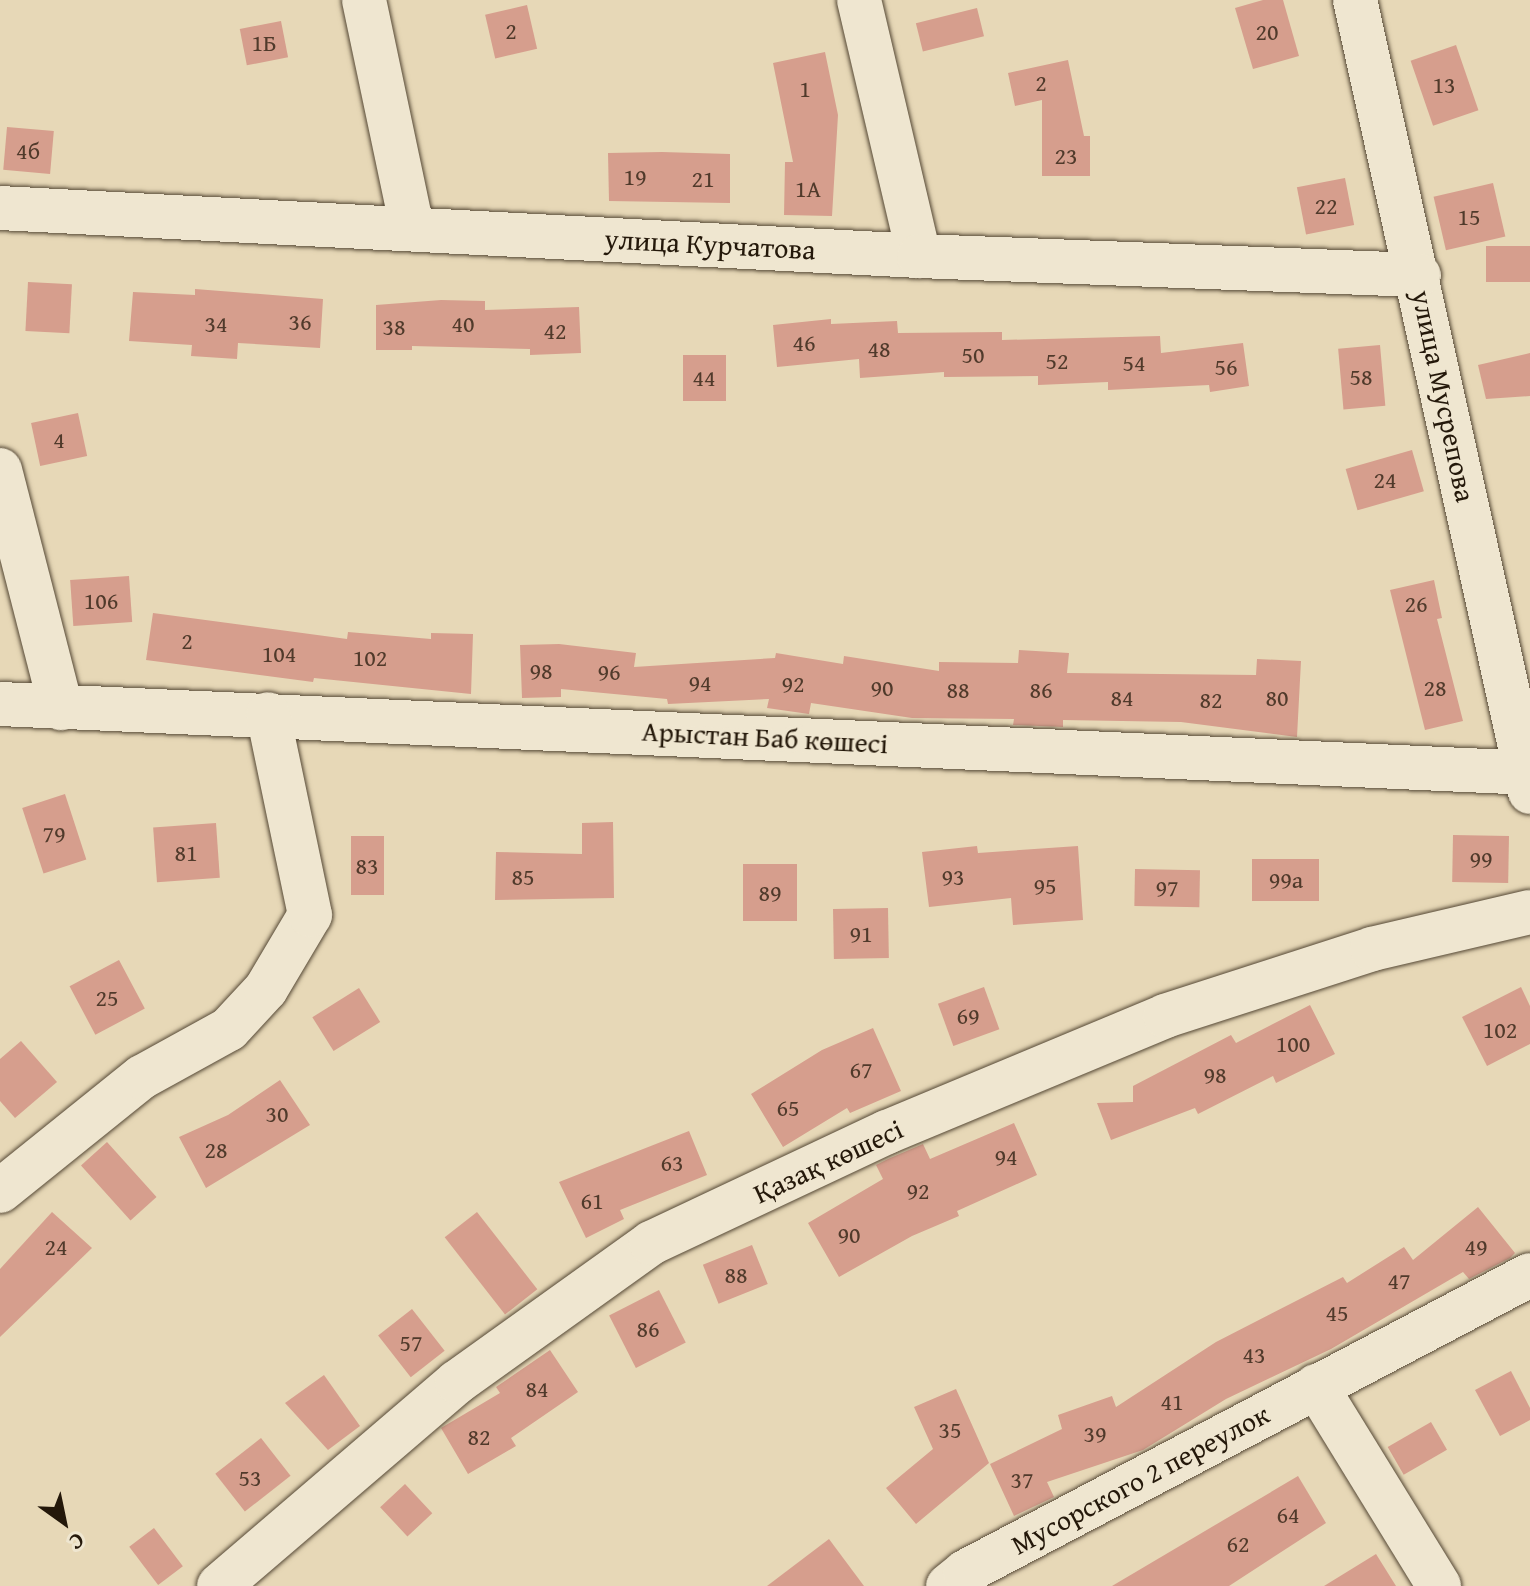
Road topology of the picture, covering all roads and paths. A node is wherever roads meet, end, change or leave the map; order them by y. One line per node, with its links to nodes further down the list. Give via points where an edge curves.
1 (364, 0): 5 (street)
2 (859, 0): 6 (street)
3 (1355, 0): 7 (street, улица Мусрепова)
4 (0, 208): 5 (street, улица Курчатова)
5 (412, 227): 6 (street, улица Курчатова)
6 (919, 256): 7 (street, улица Курчатова)
7 (1419, 275): 12 (street, улица Мусрепова)
8 (0, 470): 10 (street)
9 (0, 704): 10 (street, Арыстан Баб көшесі)
10 (61, 708): 11 (street, Арыстан Баб көшесі)
11 (268, 714): 12 (street, Арыстан Баб көшесі); 14 (street, via 310,915 266,989 229,1029 142,1077)
12 (1527, 779)
13 (1530, 912): 18 (street, Қазақ көшесі, via 1372,949 1165,1016 887,1132 651,1243 457,1382)
14 (0, 1191)
15 (1530, 1275): 16 (street, Мусорского 2 переулок)
16 (1316, 1386): 17 (street, Мусорского 2 переулок); 19 (street)
17 (963, 1581)
18 (219, 1586)
19 (1439, 1586)

